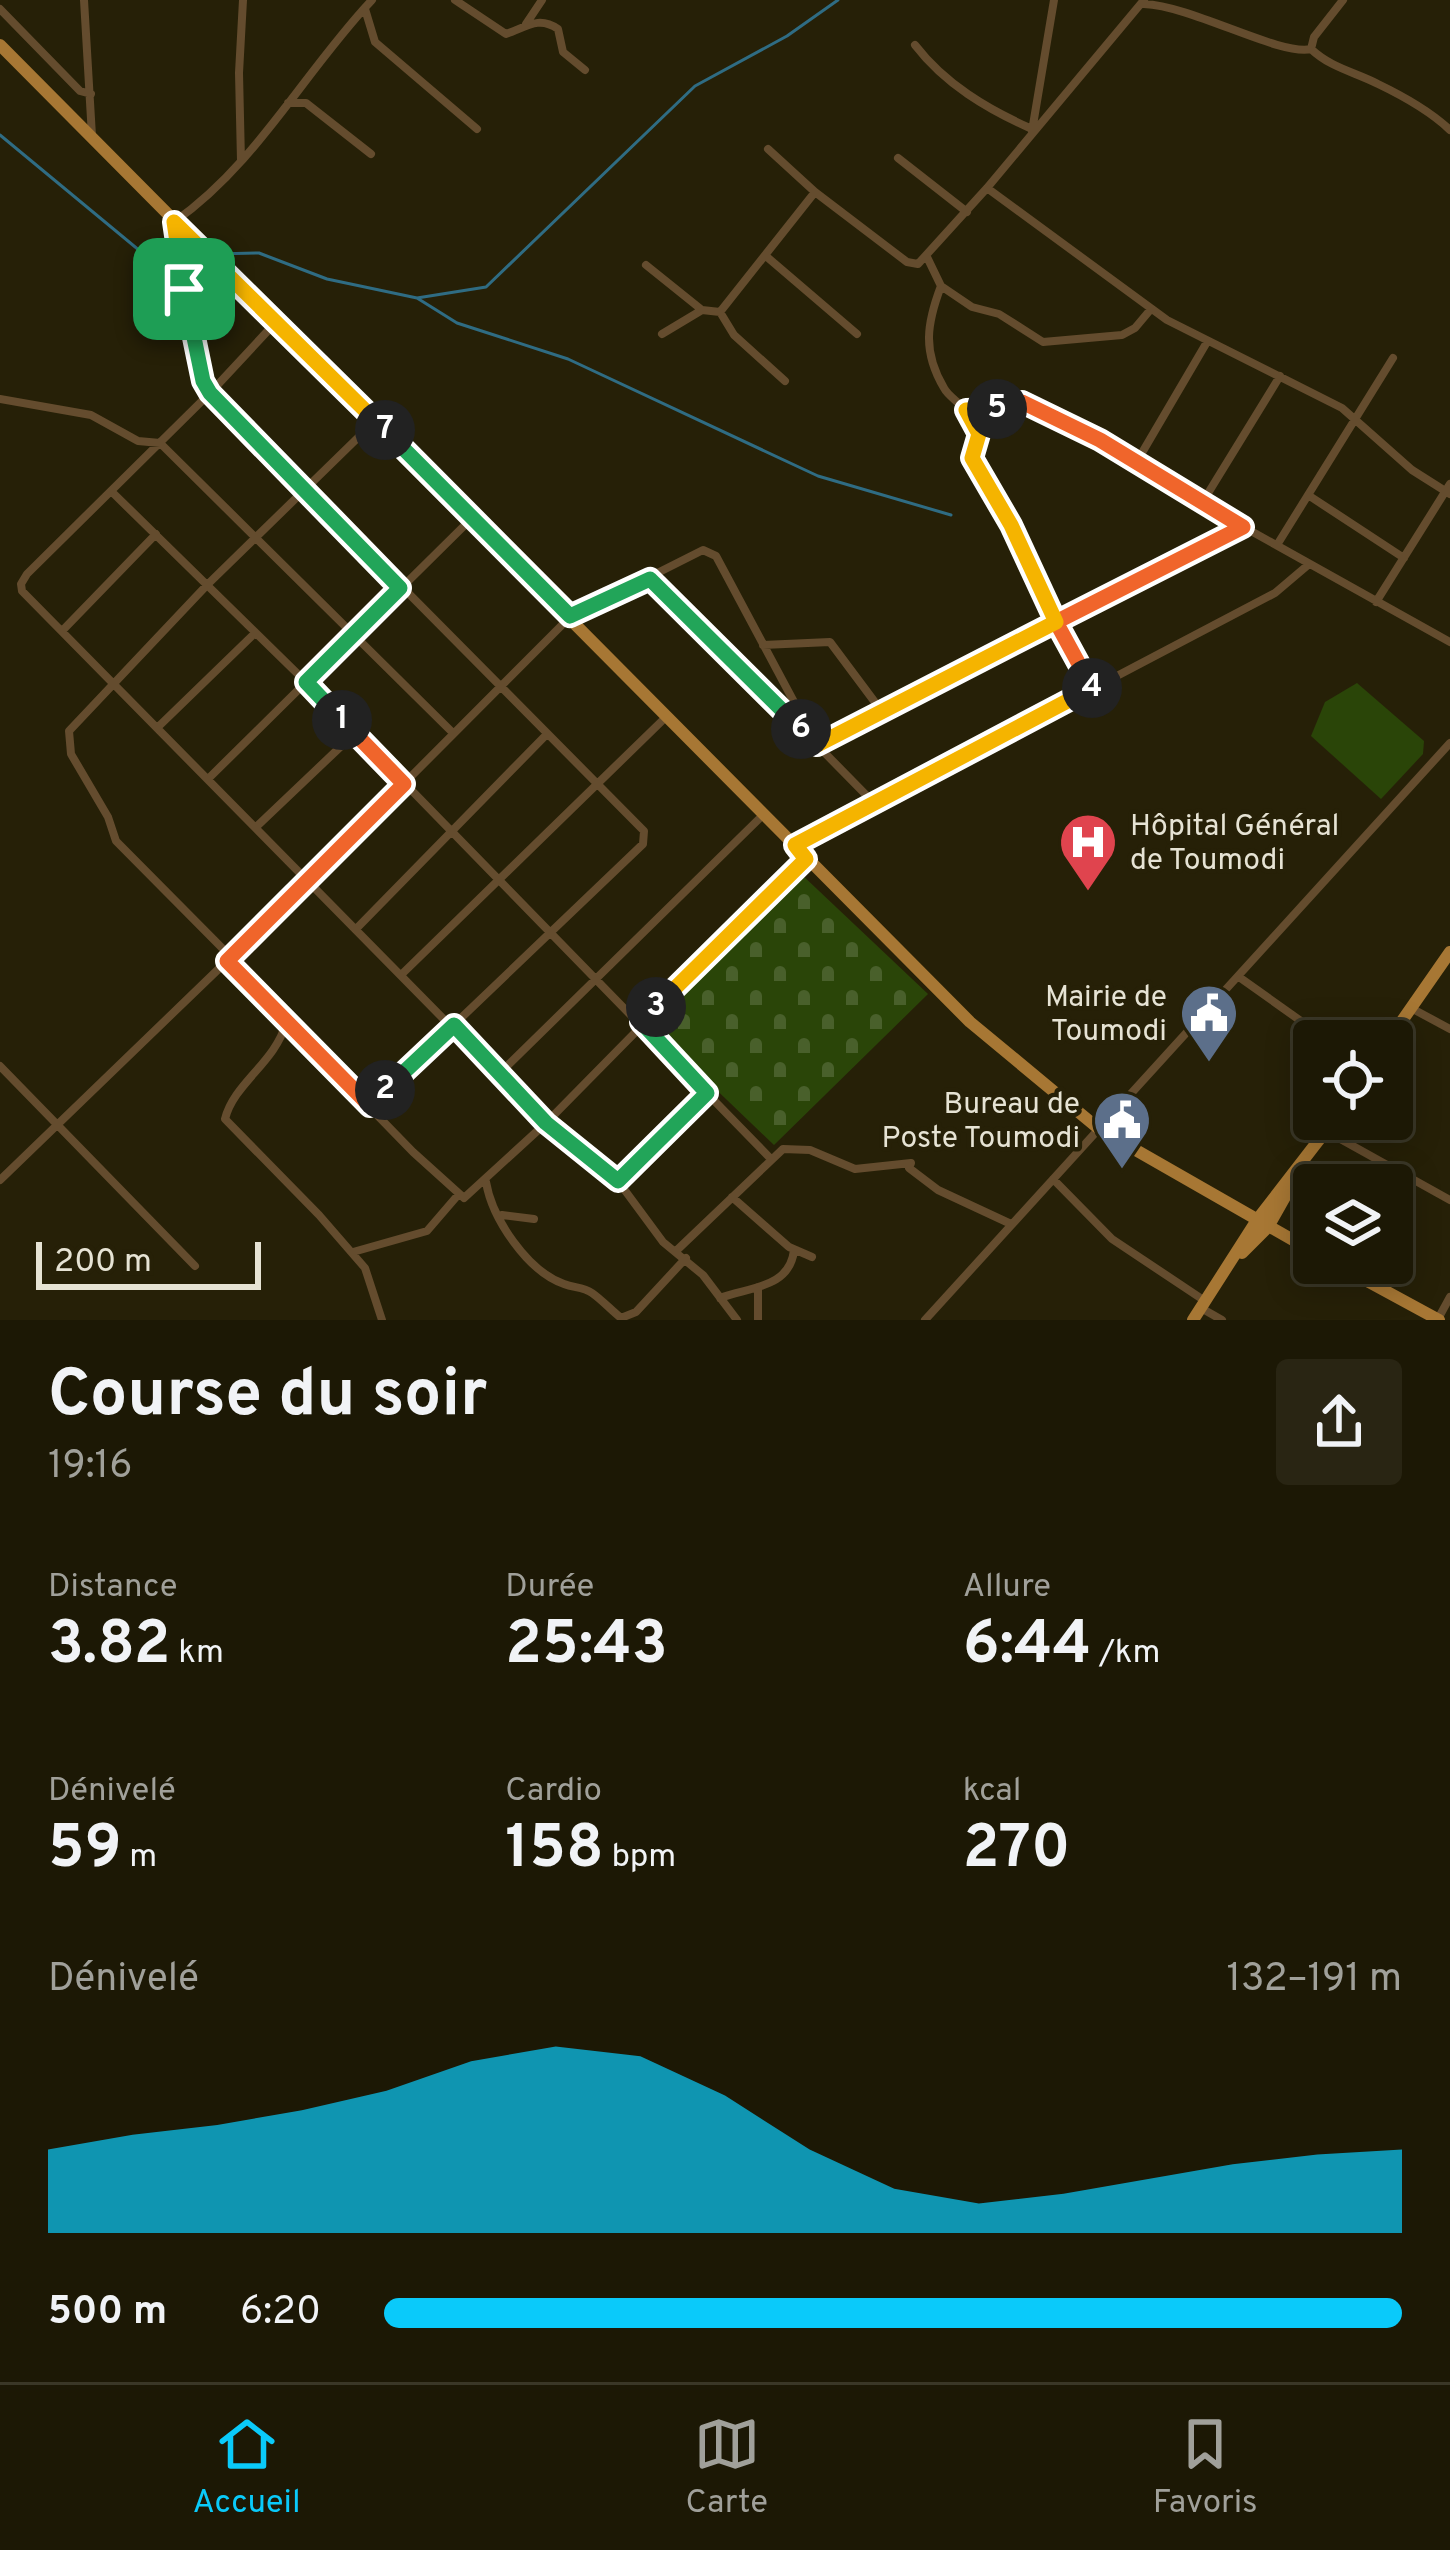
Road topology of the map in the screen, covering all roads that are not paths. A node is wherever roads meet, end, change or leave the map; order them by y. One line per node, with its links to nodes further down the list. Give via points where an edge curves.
1 (83, 0): 15 (street)
2 (243, 0): 24 (street)
3 (455, 0): 10 (street, via 502,33)
4 (542, 0): 10 (street)
5 (1054, 0): 19 (street)
6 (1343, 0): 13 (street)
7 (1144, 2): 13 (street, via 1292,50); 19 (street)
8 (368, 4): 16 (street); 17 (street, via 375,42)
9 (0, 9): 15 (street)
10 (526, 23): 14 (street, via 556,27 563,52)
11 (0, 45): 20 (main road)
12 (914, 45): 19 (street, via 935,71)
13 (1311, 49): 18 (street)
14 (585, 70)
15 (91, 94): 20 (street)
16 (286, 103): 22 (street, via 306,103); 24 (street)
17 (477, 129)
18 (1450, 130)
19 (1032, 133): 25 (street)
20 (92, 138): 28 (main road)
21 (768, 148): 26 (street)
22 (371, 154)
23 (898, 158): 27 (street)
24 (241, 163): 28 (street)
25 (988, 188): 27 (street); 33 (street)
26 (815, 192): 29 (street); 30 (street, via 908,262)
27 (967, 212): 30 (street)
28 (174, 222): 36 (main road); 43 (street)
29 (767, 257): 35 (street); 38 (street)
30 (927, 257): 32 (street)
31 (646, 265): 34 (street)
32 (941, 286): 33 (street, via 1043,342 1130,333); 45 (street, via 930,308 930,350 944,390)
33 (1151, 309): 39 (street)
34 (702, 310): 35 (street); 37 (street)
35 (720, 312): 42 (street)
36 (276, 322): 43 (street); 47 (main road)
37 (662, 334)
38 (857, 334)
39 (1207, 342): 41 (street); 49 (street)
40 (1393, 358): 46 (street)
41 (1280, 376): 46 (street); 54 (street)
42 (785, 381)
43 (210, 393): 48 (street); 50 (street)
44 (0, 399): 48 (street, via 91,415)
45 (966, 410): 49 (street, via 1022,402); 67 (street, via 979,434 972,458)
46 (1357, 419): 51 (street, via 1412,470); 53 (street)
47 (375, 421): 50 (street); 55 (main road)
48 (160, 443): 52 (street); 58 (street)
49 (1136, 463): 54 (street)
50 (305, 489): 58 (street); 64 (street)
51 (1448, 489): 60 (street)
52 (111, 491): 57 (street); 68 (street, via 21,584)
53 (1308, 495): 59 (street); 60 (street)
54 (1202, 504): 56 (street)
55 (471, 519): 64 (street); 66 (main road)
56 (1243, 527): 59 (street); 67 (street)
57 (156, 534): 63 (street); 68 (street)
58 (256, 538): 63 (street); 70 (street)
59 (1277, 546): 61 (street)
60 (1404, 558): 65 (street)
61 (1308, 565): 65 (street); 76 (street, via 1275,593)
62 (650, 579): 66 (street); 72 (street, via 712,551); 80 (street, via 797,727)
63 (207, 585): 69 (street); 74 (street)
64 (400, 588): 70 (street); 75 (street)
65 (1376, 602): 71 (street)
66 (570, 616): 75 (street); 78 (main road)
67 (1056, 622): 76 (street); 77 (street)
68 (62, 632): 74 (street)
69 (255, 633): 73 (street); 79 (street)
70 (354, 634): 73 (street); 82 (street)
71 (1449, 639)
72 (764, 645): 77 (street, via 830,642); 80 (street)
73 (306, 682): 81 (street); 86 (street)
74 (114, 684): 79 (street); 100 (street, via 70,728 71,754 116,841)
75 (500, 687): 82 (street); 83 (street)
76 (1092, 688): 89 (street)
77 (883, 713): 85 (street)
78 (668, 715): 88 (street); 90 (main road)
79 (158, 728): 86 (street)
80 (808, 728): 85 (street)
81 (355, 733): 87 (street); 91 (street)
82 (453, 733): 87 (street)
83 (548, 734): 88 (street); 92 (street)
84 (1450, 742): 102 (street)
85 (817, 745): 89 (street)
86 (208, 779): 91 (street)
87 (404, 784): 92 (street); 95 (street)
88 (599, 785): 96 (street); 98 (street, via 644,831 644,844)
89 (873, 802): 93 (street)
90 (764, 814): 93 (main road); 103 (street)
91 (256, 827): 95 (street)
92 (451, 832): 96 (street); 97 (street)
93 (795, 845): 94 (main road)
94 (806, 859): 108 (street); 117 (main road, via 970,1022)
95 (308, 879): 97 (street); 100 (street)
96 (500, 881): 98 (street); 101 (street)
97 (357, 928): 101 (street)
98 (550, 931): 103 (street); 109 (street)
99 (1450, 952): 104 (main road)
100 (229, 959): 107 (street); 116 (street)
101 (402, 974): 109 (street)
102 (1239, 977): 105 (street); 117 (street)
103 (598, 978): 108 (street); 112 (street)
104 (1411, 1008): 106 (main road); 110 (street)
105 (1299, 1020)
106 (1403, 1020)
107 (286, 1021): 114 (street); 135 (street, via 277,1049 225,1118)
108 (641, 1022): 113 (street); 115 (street)
109 (454, 1025): 112 (street); 114 (street)
110 (1450, 1029)
111 (0, 1066): 116 (street)
112 (499, 1074): 115 (street)
113 (707, 1093): 120 (street); 123 (street)
114 (370, 1106): 125 (street)
115 (546, 1123): 123 (street); 124 (street)
116 (60, 1124): 122 (street); 138 (street)
117 (1099, 1130): 121 (street); 131 (main road)
118 (1320, 1140): 131 (main road)
119 (1354, 1140): 127 (street)
120 (770, 1158): 126 (street); 130 (street, via 783,1149 855,1168 911,1163 924,1182)
121 (1053, 1179): 130 (street); 143 (street, via 1091,1221)
122 (0, 1180)
123 (618, 1181): 134 (street)
124 (486, 1182): 125 (street); 128 (street)
125 (458, 1195): 135 (street, via 427,1231)
126 (732, 1197): 133 (street); 134 (street)
127 (1450, 1200)
128 (500, 1215): 129 (street); 137 (street, via 513,1244 535,1264 593,1293 621,1318)
129 (534, 1219)
130 (1011, 1224): 147 (street)
131 (1262, 1224): 132 (main road); 143 (main road)
132 (1293, 1241)
133 (794, 1250): 136 (street); 140 (street, via 790,1270)
134 (676, 1251): 137 (street)
135 (352, 1253): 144 (street)
136 (812, 1256)
137 (686, 1258): 141 (street)
138 (195, 1266)
139 (1372, 1284): 149 (main road)
140 (758, 1286): 141 (street); 146 (street)
141 (720, 1298): 145 (street)
142 (1450, 1298): 149 (street)
143 (1200, 1310): 148 (street)
144 (382, 1320)
145 (737, 1320)
146 (758, 1320)
147 (925, 1320)
148 (1222, 1320)
149 (1438, 1320)

